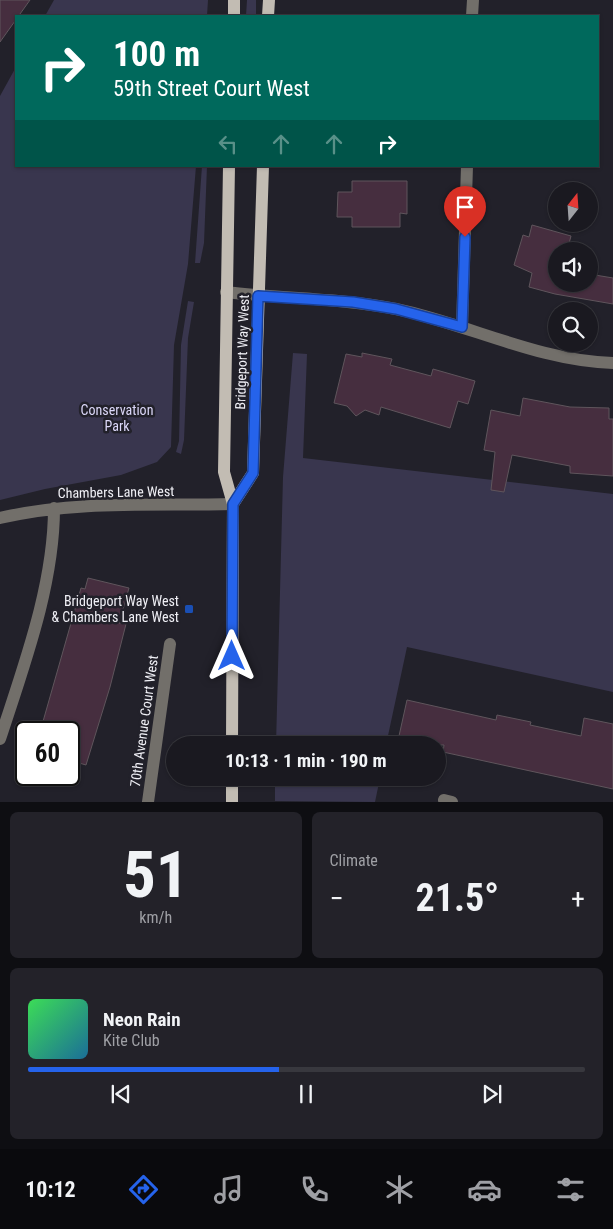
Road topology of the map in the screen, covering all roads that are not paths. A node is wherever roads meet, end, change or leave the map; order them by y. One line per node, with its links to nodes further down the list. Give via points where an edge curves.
1 (234, 0): 4 (main road)
2 (269, 0): 5 (main road)
3 (473, 0): 6 (street)
4 (234, 15)
5 (268, 15)
6 (472, 15)
7 (229, 167): 10 (main road, Bridgeport Way West)
8 (263, 167): 11 (main road, Bridgeport Way West)
9 (467, 167): 12 (street)
10 (226, 292): 11 (street); 14 (main road, Bridgeport Way West, via 224,472)
11 (258, 296): 12 (street, via 353,302 396,309); 14 (main road, Bridgeport Way West, via 253,473)
12 (462, 327): 13 (street, via 542,352)
13 (613, 363)
14 (233, 504): 15 (street, Chambers Lane West); 18 (main road, Bridgeport Way West)
15 (54, 508): 16 (street, Chambers Lane West); 19 (street, via 54,542 44,591)
16 (0, 518)
17 (170, 644): 21 (street, 70th Avenue Court West)
18 (232, 736)
19 (0, 739)
20 (232, 786): 22 (main road)
21 (148, 802)
22 (232, 802)

